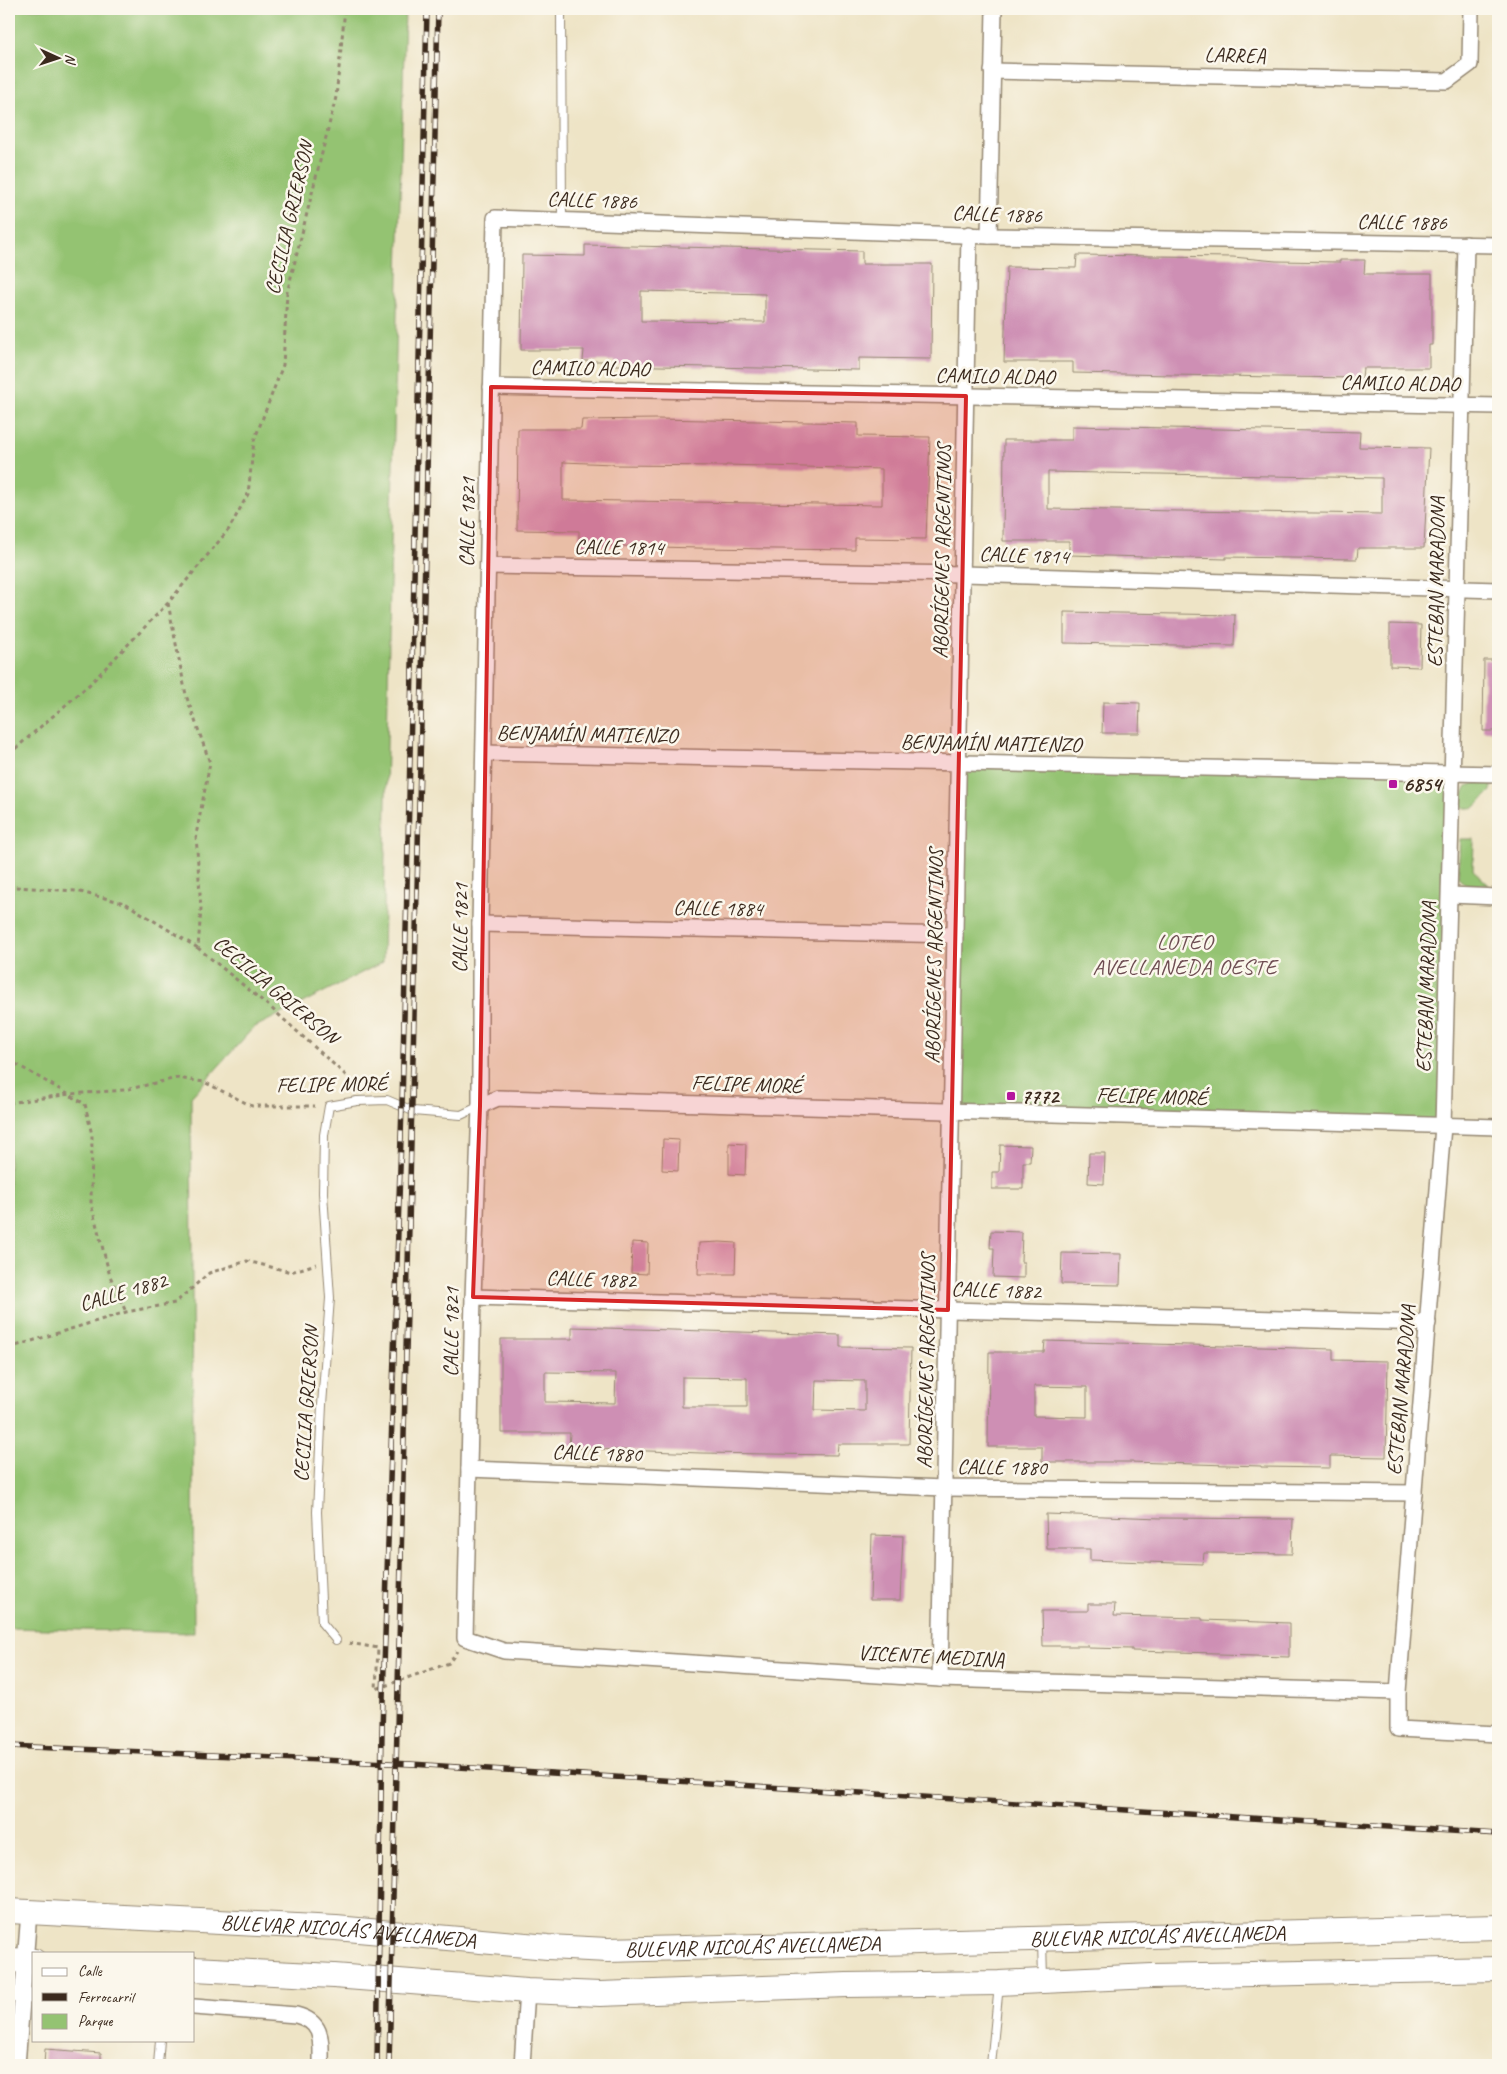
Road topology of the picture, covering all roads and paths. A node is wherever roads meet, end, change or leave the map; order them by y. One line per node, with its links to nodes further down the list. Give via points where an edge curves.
1 (345, 9): 20 (path, CECILIA GRIERSON, via 336,97 287,293 282,365 254,441 248,494 229,529)
2 (561, 9): 7 (lane)
3 (994, 9): 5 (street)
4 (1471, 9): 5 (street, LARREA, via 1470,64 1447,81)
5 (992, 71): 9 (street)
6 (495, 218): 7 (street, CALLE 1886); 12 (street, CALLE 1821)
7 (562, 220): 8 (street, CALLE 1886)
8 (969, 234): 9 (street, CALLE 1886); 13 (street, ABORÍGENES ARGENTINOS)
9 (988, 236): 10 (street, CALLE 1886)
10 (1466, 244): 11 (street, CALLE 1886); 14 (street, ESTEBAN MARADONA)
11 (1498, 245)
12 (491, 387): 13 (street, CAMILO ALDAO); 16 (street, CALLE 1821)
13 (966, 396): 14 (street, CAMILO ALDAO); 17 (street, ABORÍGENES ARGENTINOS)
14 (1462, 405): 15 (street, CAMILO ALDAO); 18 (street, ESTEBAN MARADONA)
15 (1498, 406)
16 (488, 566): 17 (street, CALLE 1814); 21 (street, CALLE 1821)
17 (963, 574): 18 (street, CALLE 1814); 23 (street, ABORÍGENES ARGENTINOS)
18 (1458, 589): 19 (street, CALLE 1814); 24 (street, ESTEBAN MARADONA)
19 (1498, 590)
20 (168, 603): 22 (path, via 90,684); 31 (path, CECILIA GRIERSON, via 186,695 210,763 196,835 201,909)
21 (484, 753): 23 (street, BENJAMÍN MATIENZO); 29 (street, CALLE 1821)
22 (9, 754)
23 (959, 763): 24 (street, BENJAMÍN MATIENZO); 30 (street, ABORÍGENES ARGENTINOS)
24 (1453, 774): 25 (street, BENJAMÍN MATIENZO); 27 (street, ESTEBAN MARADONA)
25 (1498, 774)
26 (9, 883): 31 (path, via 15,887 76,891 125,903)
27 (1450, 895): 28 (street); 39 (street, ESTEBAN MARADONA)
28 (1498, 897)
29 (480, 924): 30 (street, CALLE 1884); 37 (street, CALLE 1821)
30 (956, 935): 38 (street, ABORÍGENES ARGENTINOS)
31 (198, 948): 34 (path, CECILIA GRIERSON, via 328,1057 359,1086)
32 (9, 1060): 33 (path)
33 (70, 1094): 35 (path, FELIPE MORÉ); 36 (path, FELIPE MORÉ, via 125,1090 177,1078 204,1082 252,1106); 44 (path, via 85,1104 92,1136 91,1204 110,1276)
34 (368, 1101): 36 (lane, FELIPE MORÉ); 37 (lane, FELIPE MORÉ, via 387,1100 413,1111 461,1115)
35 (9, 1103)
36 (329, 1106): 41 (lane, CECILIA GRIERSON, via 324,1135 323,1193)
37 (480, 1106): 38 (street, FELIPE MORÉ, via 498,1098); 42 (street, CALLE 1821)
38 (952, 1111): 39 (street, FELIPE MORÉ); 43 (street, ABORÍGENES ARGENTINOS)
39 (1443, 1126): 40 (street, FELIPE MORÉ); 45 (street, ESTEBAN MARADONA)
40 (1498, 1128)
41 (328, 1260): 44 (path, CALLE 1882, via 291,1272 247,1261 209,1273 175,1303); 51 (lane, CECILIA GRIERSON, via 330,1298 317,1512 322,1623)
42 (472, 1297): 43 (street, CALLE 1882); 47 (street, CALLE 1821)
43 (948, 1310): 45 (street, CALLE 1882); 48 (street, ABORÍGENES ARGENTINOS)
44 (126, 1312): 46 (path, CALLE 1882)
45 (1428, 1322): 49 (street, ESTEBAN MARADONA)
46 (9, 1348)
47 (469, 1470): 48 (street, CALLE 1880); 50 (street, CALLE 1821)
48 (944, 1488): 49 (street, CALLE 1880); 52 (street, ABORÍGENES ARGENTINOS)
49 (1414, 1493): 53 (street, ESTEBAN MARADONA)
50 (465, 1638): 51 (path, via 449,1663 376,1689 378,1648); 52 (street, VICENTE MEDINA, via 504,1651)
51 (336, 1640)
52 (940, 1679): 53 (street, VICENTE MEDINA)
53 (1398, 1692): 54 (street, ESTEBAN MARADONA, via 1398,1728)
54 (1498, 1734)
55 (19, 1911): 57 (main road, BULEVAR NICOLÁS AVELLANEDA, via 336,1928 608,1950); 58 (street)
56 (1498, 1927): 57 (main road, BULEVAR NICOLÁS AVELLANEDA)
57 (1042, 1938): 61 (lane)
58 (23, 1961): 64 (street)
59 (1498, 1968): 61 (main road, BULEVAR NICOLÁS AVELLANEDA)
60 (195, 1969): 63 (main road, BULEVAR NICOLÁS AVELLANEDA)
61 (1043, 1981): 62 (main road, BULEVAR NICOLÁS AVELLANEDA)
62 (1000, 1983): 63 (main road, BULEVAR NICOLÁS AVELLANEDA, via 847,1984 600,1994); 71 (lane)
63 (527, 1991): 70 (street)
64 (22, 1995): 67 (street)
65 (195, 2007): 69 (street, via 308,2018 320,2035)
66 (160, 2042): 68 (lane)
67 (18, 2065)
68 (158, 2065)
69 (321, 2065)
70 (522, 2065)
71 (991, 2065)

